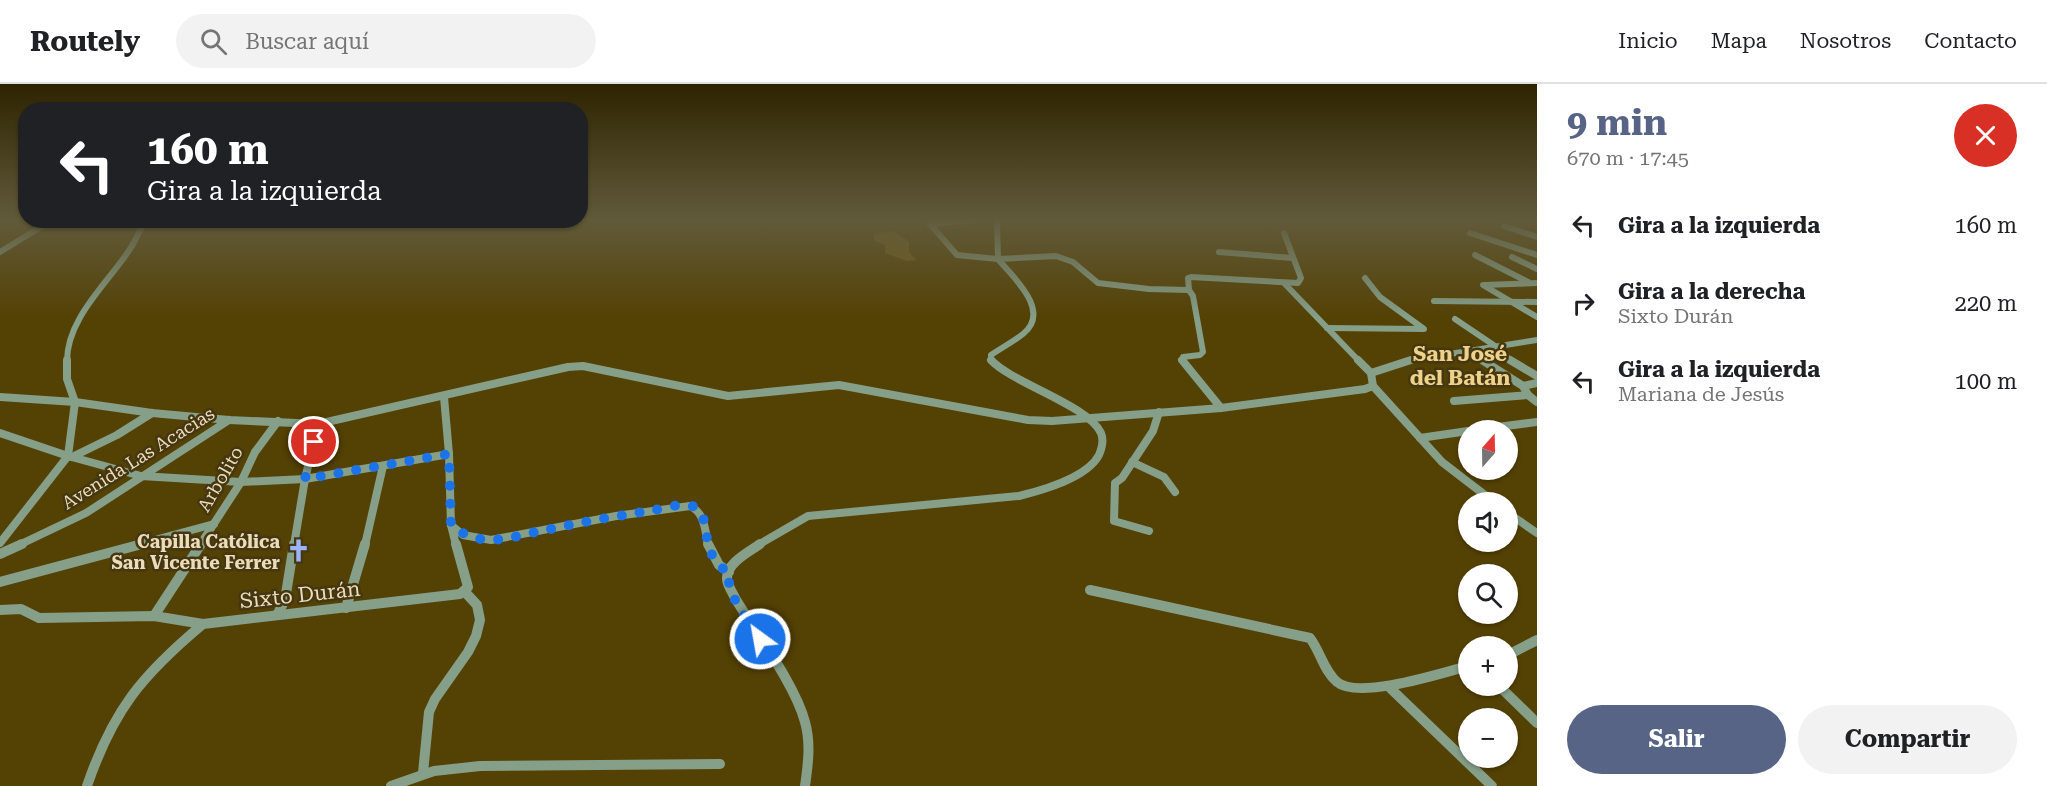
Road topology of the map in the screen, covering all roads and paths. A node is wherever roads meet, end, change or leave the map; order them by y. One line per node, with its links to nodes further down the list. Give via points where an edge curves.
1 (127, 253): 34 (street, via 88,306 67,344 67,379)
2 (955, 253): 9 (street)
3 (998, 253): 9 (street)
4 (1228, 253): 8 (street)
5 (1291, 253): 8 (street)
6 (1475, 255): 13 (street)
7 (1512, 257): 10 (street)
8 (1293, 258): 12 (street, via 1301,278 1298,283)
9 (998, 260): 15 (street, via 1061,257 1082,268 1098,283); 39 (street, via 1026,290 1034,310 1025,333 996,350 990,361)
10 (1537, 269)
11 (1365, 278): 21 (street, via 1380,297 1424,329)
12 (1284, 283): 15 (street, via 1191,277); 21 (street)
13 (1534, 283): 14 (street); 17 (street, via 1484,284)
14 (1537, 288)
15 (1189, 290): 36 (street, via 1203,352 1182,360)
16 (1434, 301): 17 (street)
17 (1509, 302): 18 (street); 19 (street)
18 (1537, 302)
19 (1537, 317)
20 (1455, 319): 23 (street)
21 (1327, 328): 25 (street)
22 (1537, 340): 23 (street)
23 (1493, 346): 24 (street); 26 (street)
24 (1467, 350): 25 (street, via 1412,359); 29 (street)
25 (1371, 374): 28 (street)
26 (1537, 376)
27 (1537, 383): 29 (street)
28 (1373, 386): 36 (street); 47 (street)
29 (1523, 386): 30 (street)
30 (1528, 395): 33 (street); 35 (street)
31 (0, 397): 34 (street)
32 (444, 397): 39 (street, via 568,366 583,366 728,396 839,385 1028,420); 43 (street); 48 (street)
33 (1454, 401)
34 (75, 402): 38 (street); 49 (street)
35 (1537, 402)
36 (1221, 408): 37 (street)
37 (1159, 412): 39 (street); 50 (street, via 1153,431)
38 (152, 413): 40 (street); 49 (street, via 117,435)
39 (1088, 418): 64 (street, via 1102,433 1102,450 1096,462 1040,492 808,516 769,537)
40 (229, 420): 41 (street); 52 (street, Avenida Las Acacias)
41 (278, 421): 43 (street); 54 (street, Arbolito, via 255,452)
42 (1537, 422): 44 (street)
43 (318, 424): 53 (street)
44 (1518, 424)
45 (1458, 432): 47 (street)
46 (0, 433): 49 (street)
47 (1420, 438): 56 (street, via 1442,462)
48 (449, 454): 51 (street); 59 (street)
49 (70, 456): 52 (street); 62 (street)
50 (1132, 462): 55 (street, via 1164,477); 60 (street, via 1115,483 1114,521)
51 (383, 466): 53 (street); 68 (street)
52 (141, 476): 54 (street); 63 (street, Avenida Las Acacias, via 86,513)
53 (305, 479): 54 (street); 70 (street, via 285,600)
54 (241, 482): 58 (street, Arbolito)
55 (1175, 492)
56 (1481, 492)
57 (1518, 520): 61 (street)
58 (214, 524): 65 (street); 71 (street, Arbolito)
59 (451, 525): 64 (street, via 463,535 491,540 690,506 701,513 710,556); 67 (street, via 466,573)
60 (1149, 531)
61 (1537, 533)
62 (0, 543)
63 (0, 554)
64 (724, 569): 83 (street, via 735,598 798,700 808,742)
65 (0, 582)
66 (1090, 590): 76 (street, via 1307,637 1341,685)
67 (465, 592): 68 (street, Sixto Durán); 80 (street, via 474,597 478,608 476,638 470,652 437,693 429,713)
68 (346, 608): 70 (street, Sixto Durán)
69 (0, 610): 71 (street, Sixto Durán, via 21,609 39,618)
70 (277, 615): 72 (street, Sixto Durán)
71 (154, 616): 72 (street, Sixto Durán)
72 (204, 624): 81 (street, via 166,655 132,696 111,726)
73 (1537, 640): 74 (street)
74 (1518, 650)
75 (1458, 669): 76 (street)
76 (1389, 687): 84 (street)
77 (1509, 696): 78 (street)
78 (1537, 723)
79 (720, 764): 80 (street, via 511,765)
80 (423, 773): 82 (street)
81 (87, 786)
82 (391, 786)
83 (806, 786)
84 (1492, 786)

